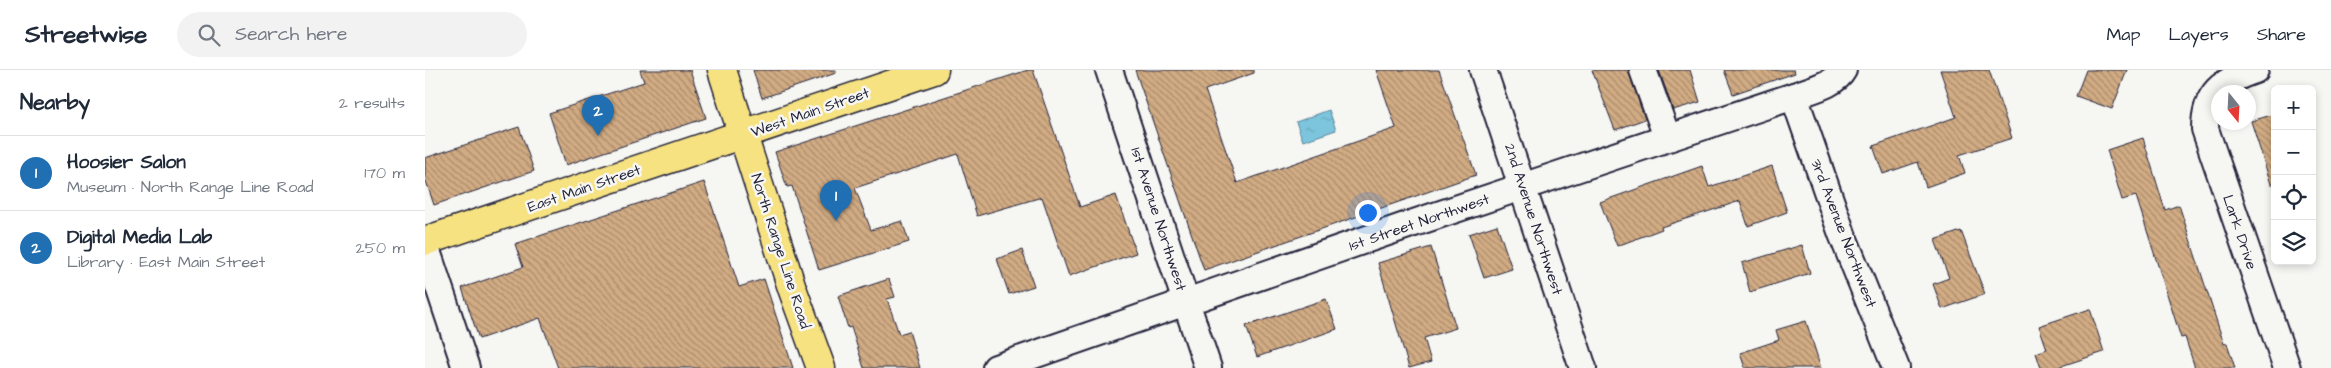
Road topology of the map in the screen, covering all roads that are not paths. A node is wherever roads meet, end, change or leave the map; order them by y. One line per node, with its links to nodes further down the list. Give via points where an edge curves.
1 (722, 70): 9 (main road, North Range Line Road)
2 (933, 70): 9 (main road, West Main Street)
3 (1109, 70): 14 (street, 1st Avenue Northwest)
4 (1483, 70): 11 (street, 2nd Avenue Northwest)
5 (1643, 70): 10 (street)
6 (2255, 70): 21 (street, Lark Drive, via 2224,84 2213,96 2205,117 2205,129)
7 (1842, 72): 8 (street, 1st Street Northwest, via 1826,84)
8 (1794, 96): 10 (street, 1st Street Northwest); 20 (street, 3rd Avenue Northwest, via 1841,234)
9 (743, 135): 12 (main road, East Main Street); 16 (main road, North Range Line Road)
10 (1667, 138): 11 (street, 1st Street Northwest)
11 (1523, 186): 14 (street, 1st Street Northwest); 19 (street, 2nd Avenue Northwest)
12 (425, 241)
13 (425, 245): 15 (street)
14 (1187, 303): 17 (street, 1st Street Northwest); 18 (street, 1st Avenue Northwest)
15 (466, 368)
16 (821, 368)
17 (996, 368)
18 (1208, 368)
19 (1583, 368)
20 (1896, 368)
21 (2287, 368)

